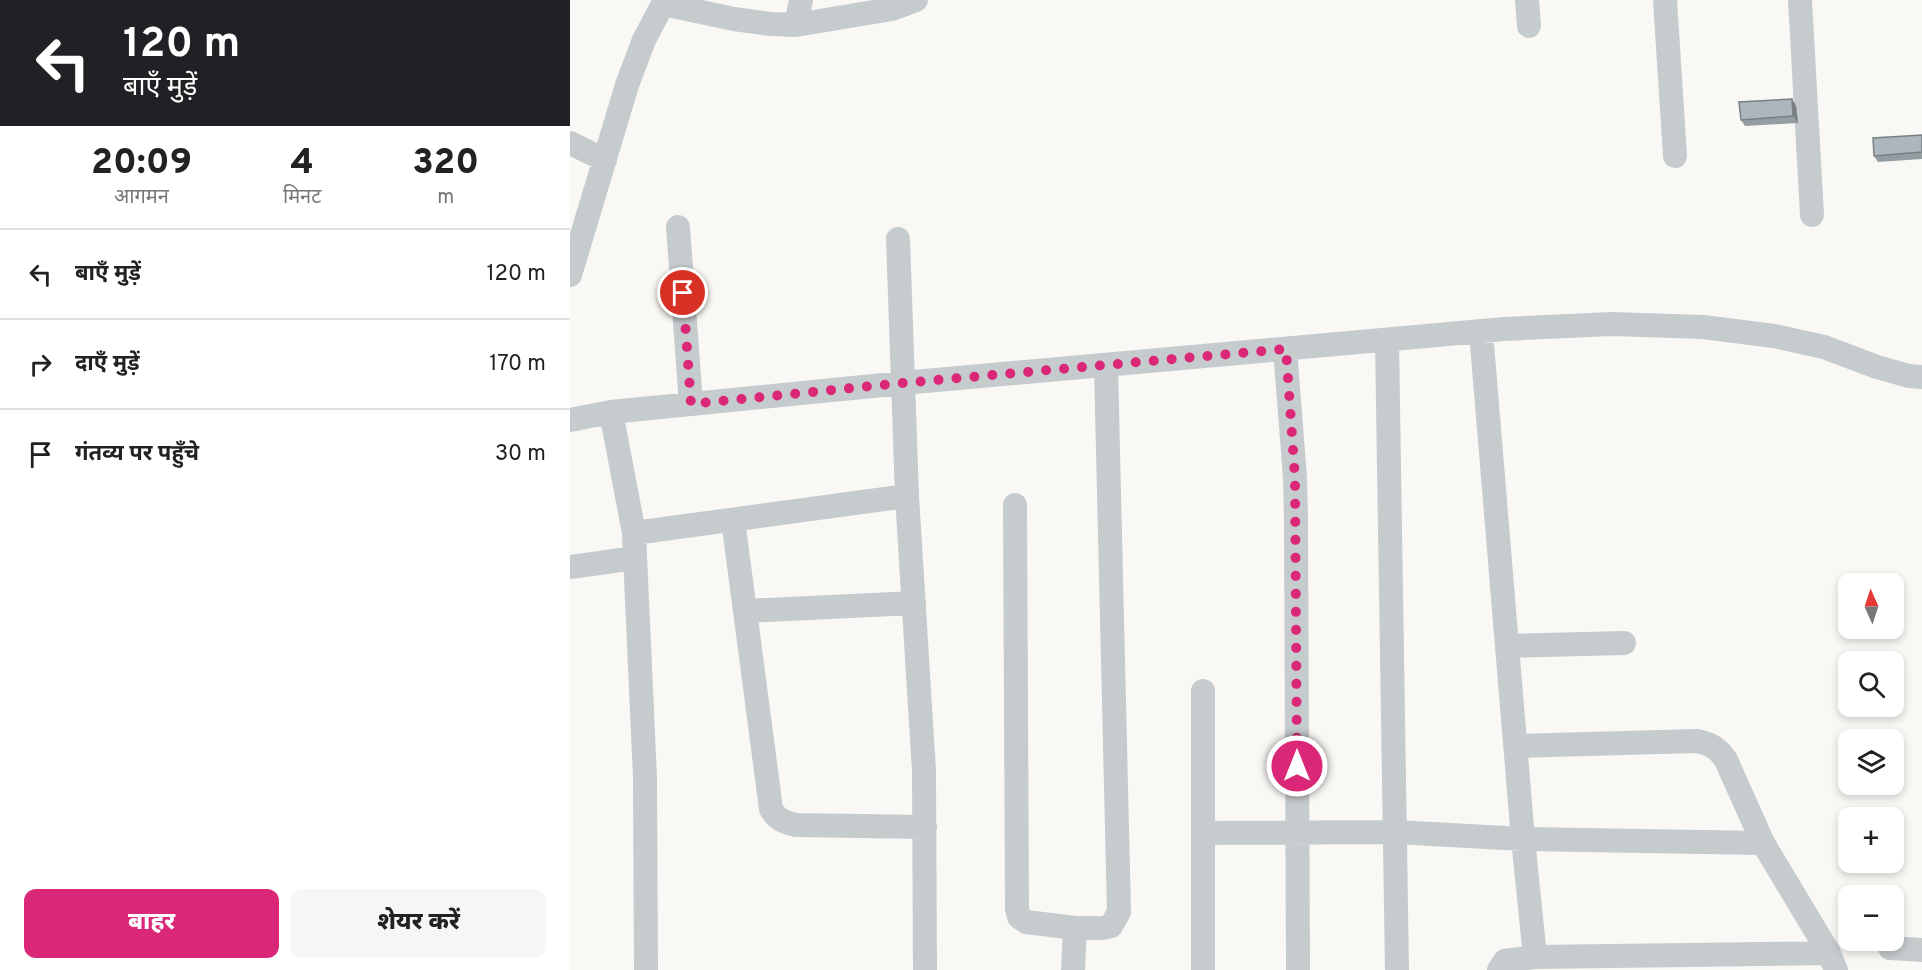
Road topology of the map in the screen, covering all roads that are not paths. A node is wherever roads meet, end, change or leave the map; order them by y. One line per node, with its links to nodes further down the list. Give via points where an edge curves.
1 (801, 0): 7 (street)
2 (916, 0): 7 (street, via 891,9)
3 (1527, 0): 8 (street)
4 (1665, 0): 10 (street)
5 (1800, 0): 12 (street)
6 (664, 2): 7 (street, via 734,19); 11 (street, via 644,40)
7 (796, 25)
8 (1529, 26)
9 (570, 143): 11 (street)
10 (1675, 156)
11 (605, 160): 15 (street)
12 (1812, 215)
13 (678, 227): 22 (street)
14 (898, 239): 21 (street)
15 (570, 275)
16 (1492, 330): 17 (street); 20 (street, via 1612,324 1703,327 1824,347 1877,367); 34 (street)
17 (1387, 340): 18 (street); 38 (street)
18 (1286, 349): 19 (street); 40 (street, via 1295,489)
19 (1106, 366): 21 (street); 43 (street, via 1119,912 1111,926)
20 (1922, 377)
21 (903, 383): 22 (street); 25 (street)
22 (691, 404): 23 (street)
23 (611, 412): 24 (street); 28 (street)
24 (570, 420)
25 (908, 496): 27 (street); 31 (street)
26 (1015, 505): 43 (street, via 1017,909 1026,922)
27 (733, 520): 28 (street); 32 (street)
28 (634, 533): 29 (street)
29 (635, 558): 30 (street); 48 (street, via 645,778)
30 (570, 567)
31 (914, 603): 32 (street); 37 (street)
32 (745, 611): 37 (street, via 771,809 776,817 796,825)
33 (1624, 643): 34 (street)
34 (1507, 646): 36 (street)
35 (1203, 691): 39 (street)
36 (1516, 746): 41 (street); 42 (street, via 1709,743 1726,760)
37 (925, 827): 49 (street)
38 (1395, 832): 40 (street); 41 (street); 53 (street)
39 (1203, 833): 40 (street); 51 (street)
40 (1298, 833): 52 (street)
41 (1523, 839): 42 (street); 46 (street)
42 (1762, 843): 47 (street)
43 (1075, 928): 50 (street)
44 (1904, 949): 45 (street)
45 (1922, 950)
46 (1535, 957): 47 (street); 54 (street, via 1505,961)
47 (1832, 962)
48 (646, 970)
49 (925, 970)
50 (1073, 970)
51 (1203, 970)
52 (1298, 970)
53 (1397, 970)
54 (1499, 970)

